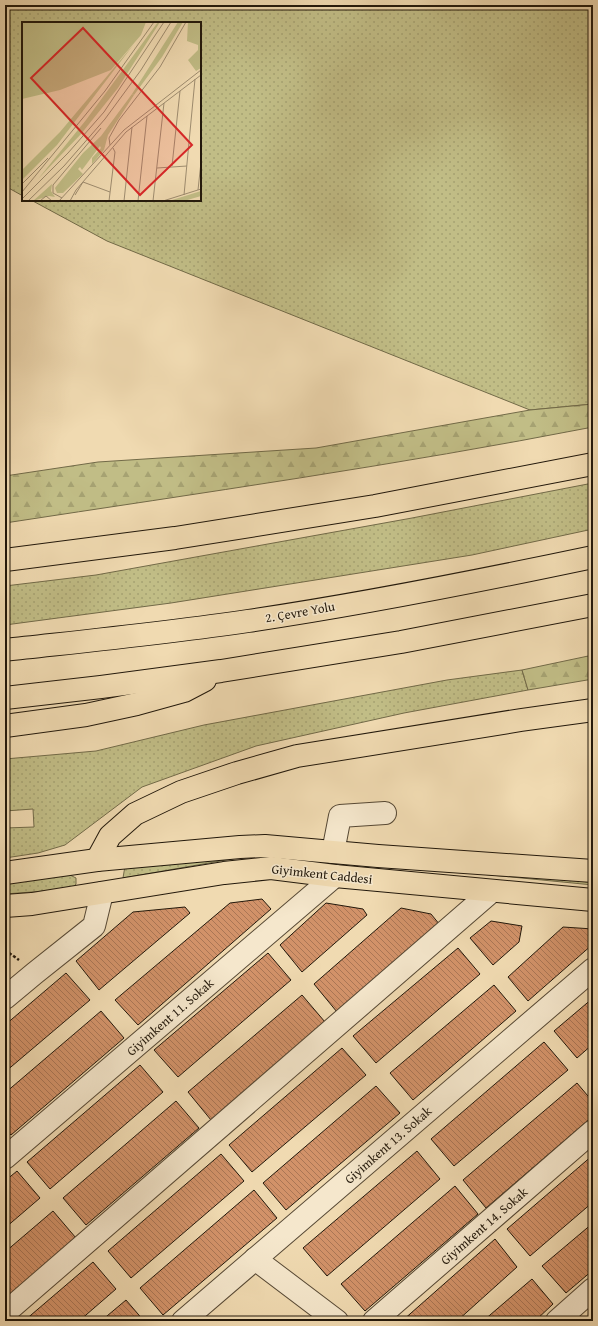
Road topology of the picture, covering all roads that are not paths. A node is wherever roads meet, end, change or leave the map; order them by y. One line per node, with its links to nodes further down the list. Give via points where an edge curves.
1 (593, 464): 3 (main road, via 375,506 175,538)
2 (593, 557): 5 (main road, 2. Çevre Yolu, via 374,600 248,621)
3 (5, 560)
4 (593, 605): 6 (main road, via 401,642)
5 (5, 650)
6 (221, 671): 7 (main road); 9 (main road, via 184,691 137,704 86,715)
7 (5, 698)
8 (593, 710): 12 (main road, via 297,756 237,773 181,792 135,814 110,836)
9 (5, 726)
10 (385, 813): 11 (street, via 340,816)
11 (333, 852): 12 (main road, Giyimkent Caddesi, via 259,846); 13 (main road, Giyimkent Caddesi)
12 (97, 860): 14 (main road, Giyimkent Caddesi); 17 (main road)
13 (593, 871)
14 (5, 873)
15 (335, 876): 16 (main road, Giyimkent Caddesi); 17 (main road, Giyimkent Caddesi, via 271,868); 23 (street, Giyimkent 11. Sokak)
16 (492, 891): 18 (main road, Giyimkent Caddesi); 26 (street)
17 (102, 893): 19 (main road, Giyimkent Caddesi); 21 (street, via 94,926)
18 (593, 900)
19 (5, 906)
20 (593, 969): 24 (street, Giyimkent 13. Sokak)
21 (5, 998)
22 (593, 1131): 29 (street, Giyimkent 14. Sokak)
23 (5, 1158)
24 (255, 1259): 27 (street, Giyimkent 13. Sokak); 28 (street)
25 (593, 1289): 30 (street)
26 (5, 1313)
27 (183, 1321)
28 (337, 1321)
29 (374, 1321)
30 (557, 1321)

